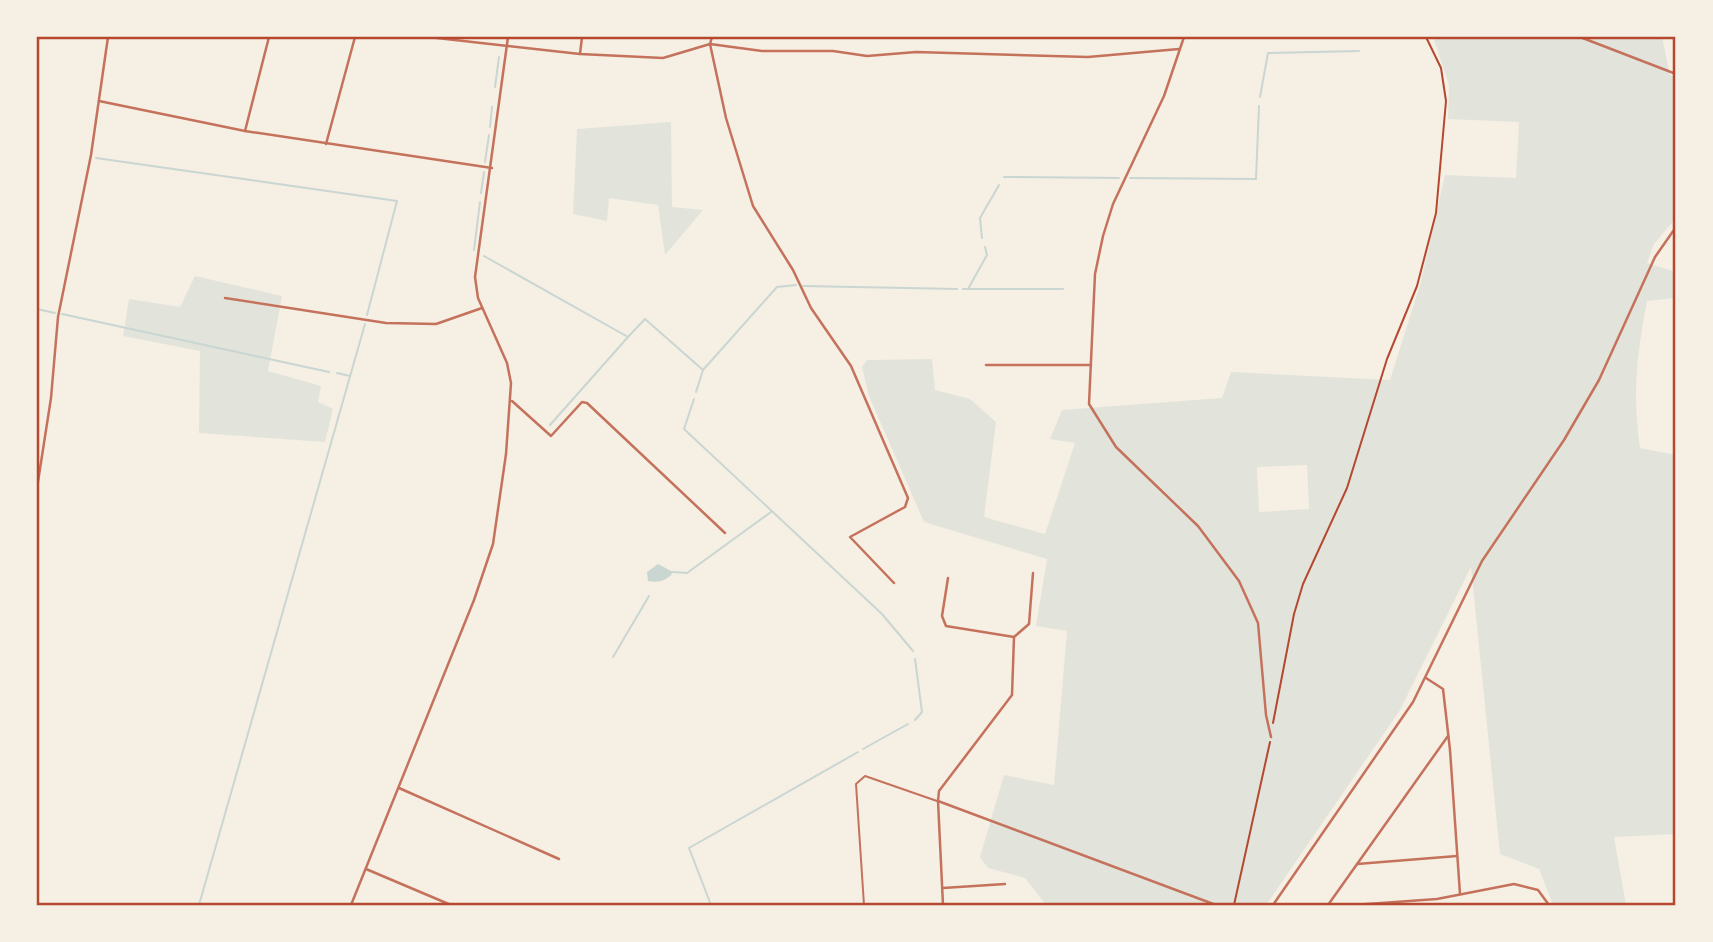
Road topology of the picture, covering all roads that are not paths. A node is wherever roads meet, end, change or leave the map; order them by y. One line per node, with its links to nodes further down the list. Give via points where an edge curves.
1 (108, 37): 15 (street)
2 (269, 37): 16 (street)
3 (355, 37): 17 (street)
4 (428, 37): 11 (street)
5 (508, 37): 11 (street)
6 (582, 37): 13 (street)
7 (712, 37): 10 (street)
8 (1184, 37): 12 (street)
9 (1580, 37): 14 (street)
10 (710, 44): 12 (street, via 867,56 916,52 1088,57); 13 (street, via 663,58); 29 (street, via 726,118 753,206 811,309 850,366 908,498 905,507 850,537)
11 (507, 47): 13 (street); 18 (street)
12 (1180, 48): 23 (street, via 1103,236 1095,274)
13 (580, 54)
14 (1676, 74)
15 (99, 101): 16 (street); 25 (street, via 58,317)
16 (245, 131): 17 (street)
17 (326, 144): 18 (street)
18 (492, 168): 21 (street, via 475,277)
19 (1676, 227): 31 (street, via 1655,257 1589,398 1482,561)
20 (225, 298): 21 (street, via 396,323 436,324)
21 (482, 307): 24 (street, via 509,372)
22 (986, 365): 23 (street)
23 (1092, 365): 33 (street, via 1089,404 1116,447 1198,526 1245,593 1258,623)
24 (512, 401): 26 (street, via 551,436 582,402 587,403); 34 (street, via 490,558)
25 (37, 488)
26 (725, 533)
27 (1034, 573): 30 (street, via 1029,624)
28 (948, 578): 30 (street, via 942,617 946,626)
29 (894, 583)
30 (1014, 637): 35 (street, via 1012,695 939,791)
31 (1426, 678): 32 (street, via 1443,689); 49 (street, via 1407,713)
32 (1448, 736): 36 (street); 38 (street)
33 (1271, 737)
34 (399, 788): 37 (street); 39 (street)
35 (938, 801): 41 (street); 46 (lane, via 860,778 856,784); 48 (street)
36 (1457, 856): 38 (street); 42 (street)
37 (559, 859)
38 (1357, 864): 50 (street)
39 (366, 869): 44 (street); 45 (street)
40 (1005, 884): 41 (street)
41 (943, 888): 47 (street)
42 (1460, 894): 43 (street); 53 (street, via 1521,884 1538,890)
43 (1437, 899): 51 (street); 52 (street)
44 (351, 905)
45 (451, 905)
46 (864, 905)
47 (943, 905)
48 (1216, 905)
49 (1273, 905)
50 (1328, 905)
51 (1353, 905)
52 (1438, 905)
53 (1549, 905)

